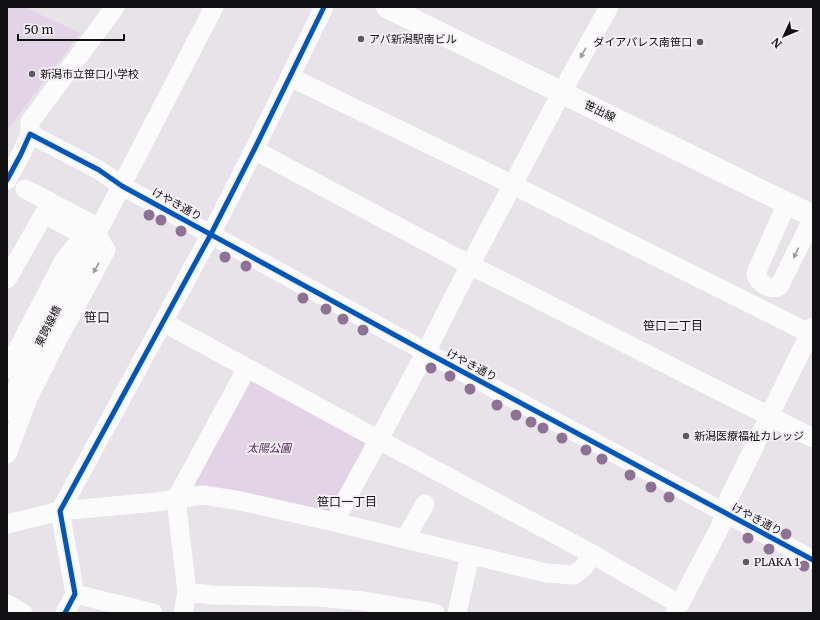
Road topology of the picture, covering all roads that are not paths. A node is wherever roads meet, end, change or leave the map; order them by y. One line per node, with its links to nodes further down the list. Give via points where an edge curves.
1 (115, 7): 8 (street, via 30,122)
2 (214, 7): 12 (street, 東跨線橋)
3 (324, 7): 6 (street)
4 (387, 7): 7 (main road, 笹出線)
5 (609, 7): 7 (street, one-way to 7)
6 (290, 77): 9 (street); 11 (street)
7 (562, 92): 11 (street); 14 (main road, 笹出線)
8 (30, 134): 10 (street); 12 (street, けやき通り, via 99,170)
9 (254, 150): 16 (street); 18 (street)
10 (7, 180)
11 (513, 185): 18 (street); 21 (street)
12 (122, 186): 16 (street, けやき通り); 17 (street, 東跨線橋)
13 (25, 189): 17 (street)
14 (787, 203): 15 (main road, 笹出線); 15 (street, one-way to 14, via 780,285 772,288 758,281 756,273)
15 (813, 217)
16 (212, 234): 20 (street); 22 (street, けやき通り)
17 (94, 235): 19 (street, via 44,214); 24 (street, via 80,240 63,262); 26 (street, one-way to 26, via 106,250 52,348); 27 (street, 東跨線橋)
18 (470, 265): 22 (street); 28 (street)
19 (7, 279)
20 (163, 322): 23 (street); 34 (street)
21 (812, 332): 28 (street)
22 (426, 352): 30 (street); 35 (street, けやき通り)
23 (247, 368): 30 (street); 32 (street)
24 (7, 370)
25 (7, 389): 26 (street)
26 (28, 398): 31 (street)
27 (7, 411)
28 (770, 416): 29 (street); 35 (street, via 729,498)
29 (813, 438)
30 (379, 440): 36 (street); 40 (street)
31 (7, 454)
32 (176, 499): 34 (street); 36 (street, via 203,495); 42 (street)
33 (425, 504): 38 (street)
34 (60, 511): 37 (street); 43 (street)
35 (725, 513): 41 (street, けやき通り); 45 (street)
36 (334, 522): 38 (street)
37 (7, 524)
38 (405, 539): 39 (street)
39 (470, 554): 40 (street, via 546,573 574,575 584,567); 51 (street)
40 (592, 554): 45 (street)
41 (813, 560)
42 (187, 592): 49 (street); 50 (street, via 317,597 363,601)
43 (75, 594): 47 (street); 48 (street)
44 (7, 604): 46 (street)
45 (677, 608)
46 (23, 613)
47 (66, 613)
48 (153, 613)
49 (184, 613)
50 (435, 613)
51 (457, 613)

